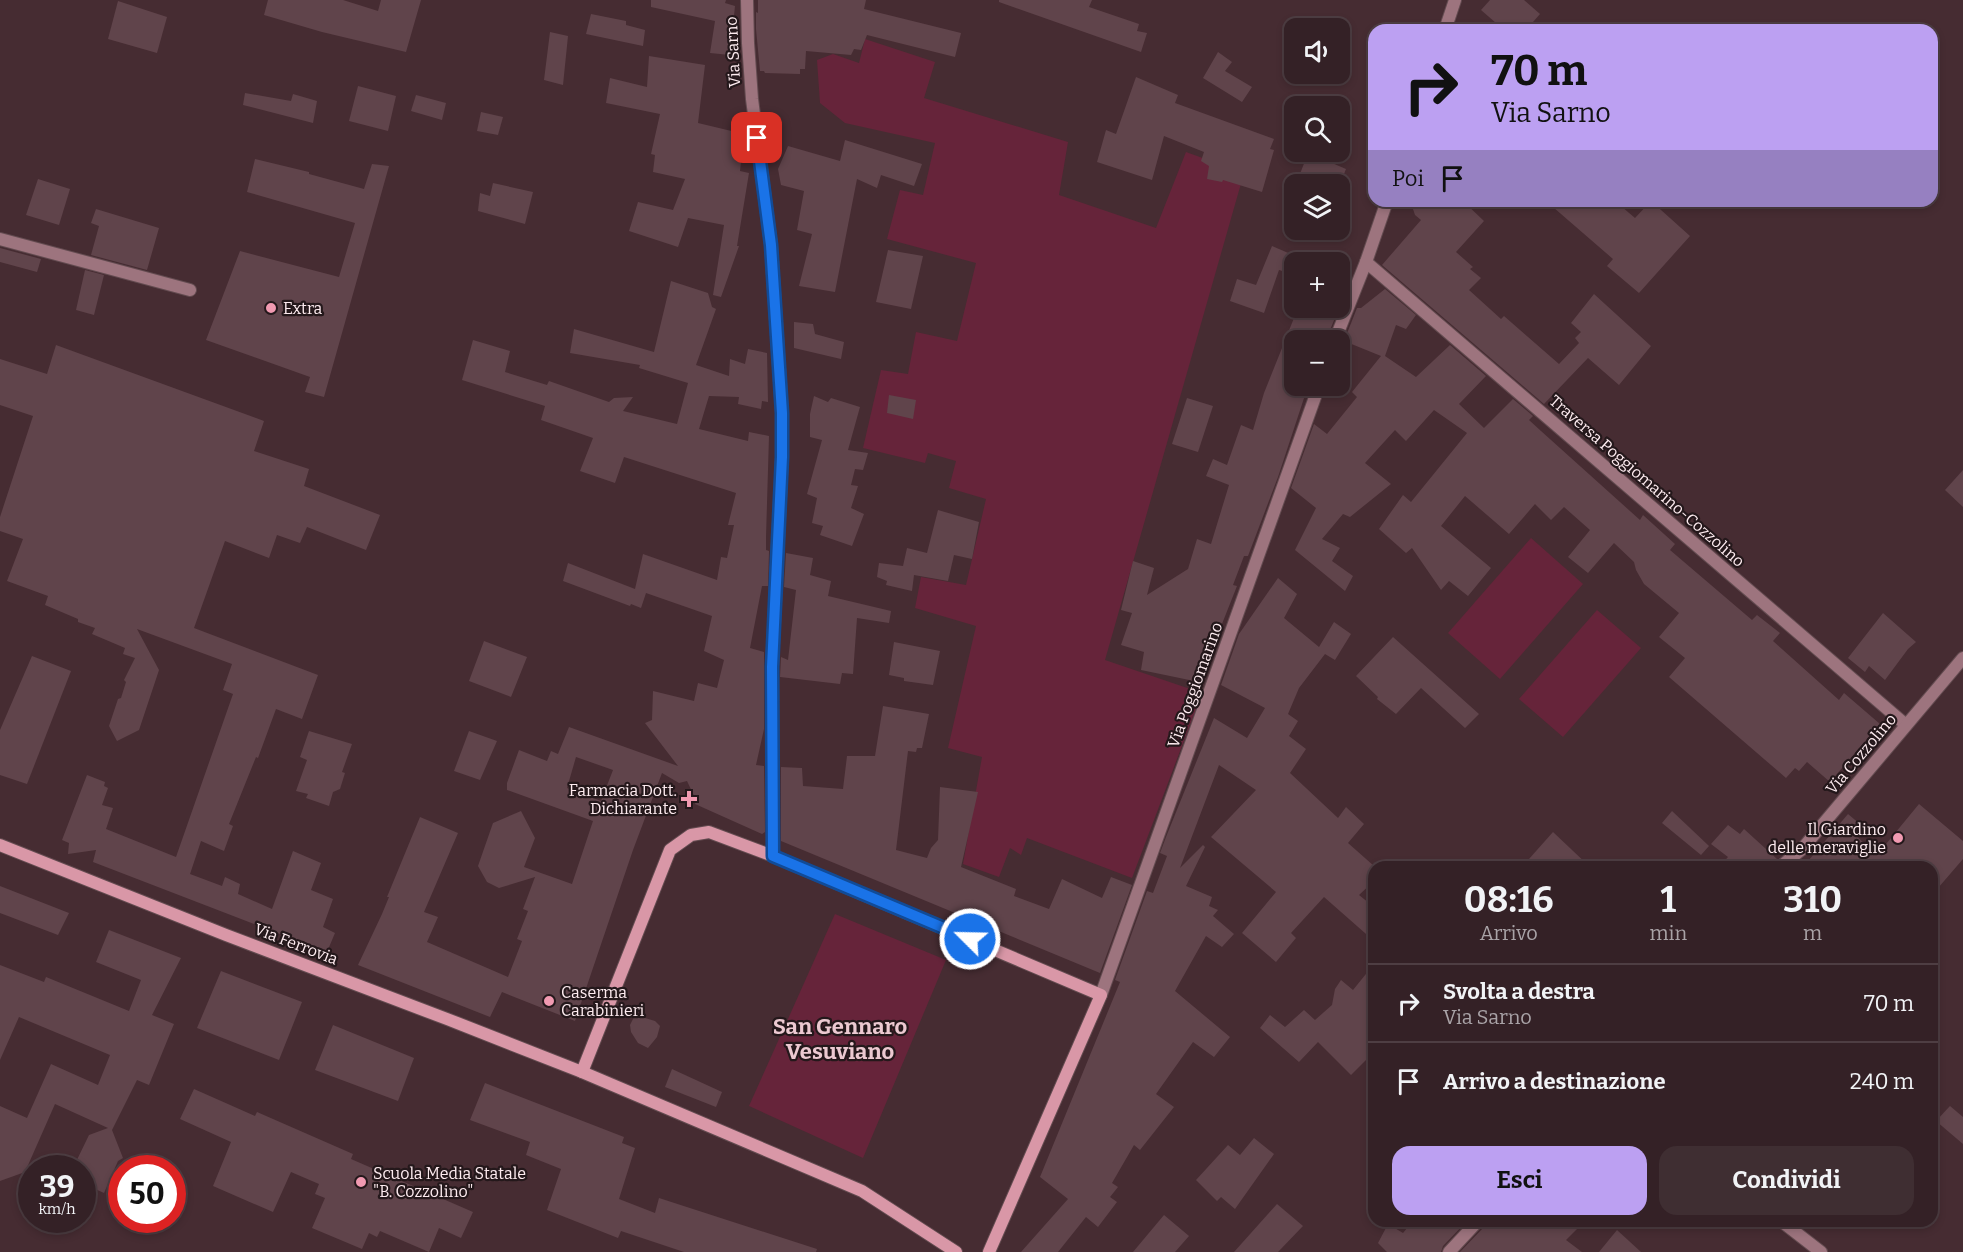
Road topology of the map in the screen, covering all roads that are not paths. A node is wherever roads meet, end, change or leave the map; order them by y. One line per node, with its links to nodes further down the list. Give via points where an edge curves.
1 (747, 0): 13 (street, Via Sarno, via 752,99 771,245 782,413 772,667)
2 (1455, 0): 3 (street)
3 (1447, 24)
4 (1385, 207): 6 (street)
5 (0, 239): 7 (street)
6 (1366, 262): 8 (street); 11 (street, Traversa Poggiomarino-Cozzolino)
7 (190, 290)
8 (1339, 330)
9 (1315, 396): 15 (street, Via Poggiomarino)
10 (1963, 658): 11 (street, Via Cozzolino)
11 (1906, 725): 14 (street, Via Cozzolino, via 1802,849)
12 (0, 845): 16 (main road, Via Ferrovia)
13 (773, 856): 15 (main road); 16 (main road, via 709,832 691,835 670,850)
14 (1787, 861)
15 (1101, 995): 20 (main road)
16 (582, 1072): 19 (main road, Via Ferrovia, via 862,1191)
17 (1472, 1227): 21 (street)
18 (1790, 1227): 22 (street)
19 (956, 1252)
20 (989, 1252)
21 (1449, 1252)
22 (1821, 1252)

